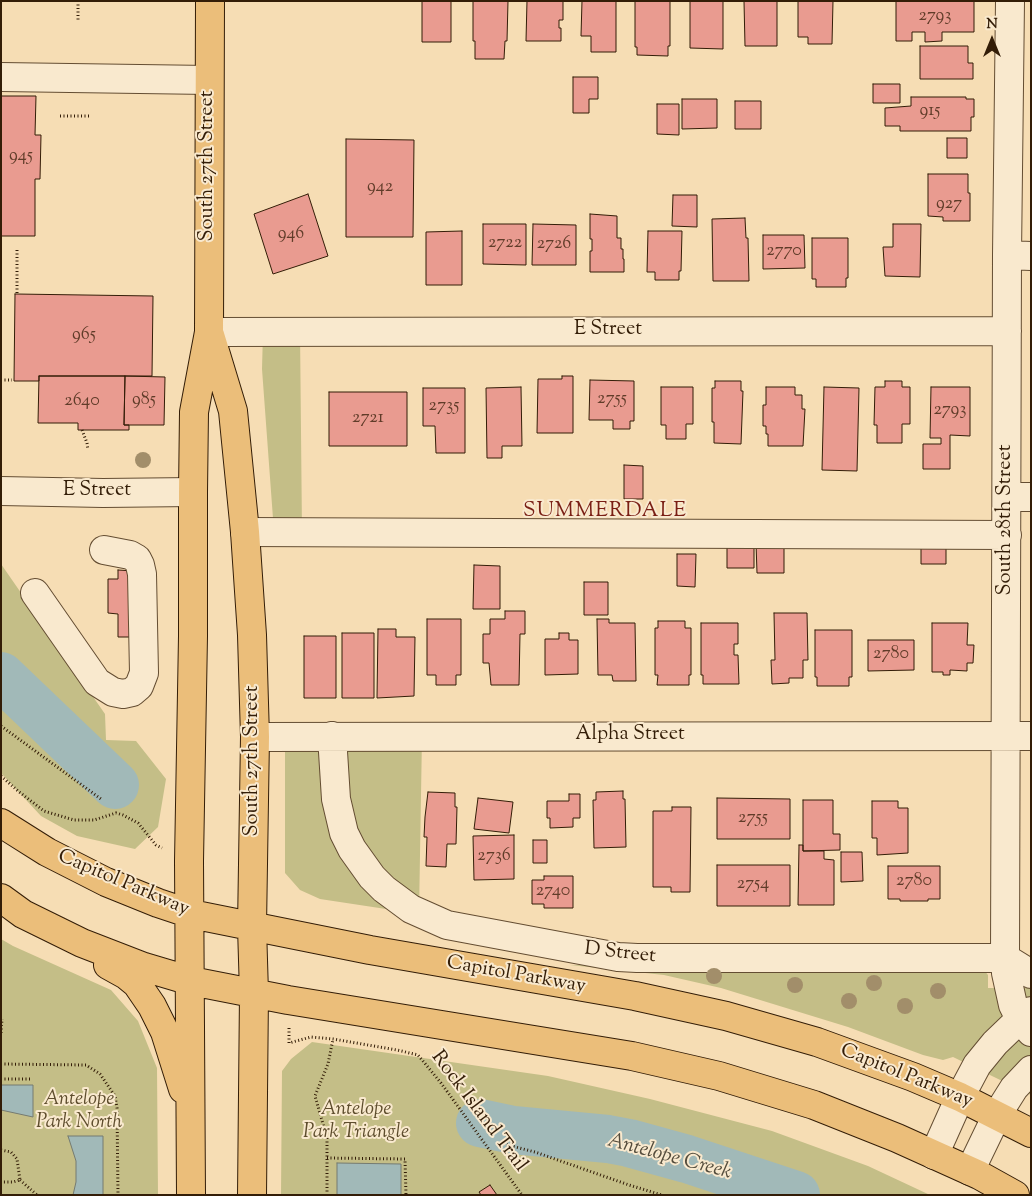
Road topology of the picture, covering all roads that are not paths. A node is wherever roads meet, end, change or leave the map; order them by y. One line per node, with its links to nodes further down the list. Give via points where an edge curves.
1 (210, 1): 4 (main road, South 27th Street)
2 (1017, 14): 5 (street, South 28th Street)
3 (1, 77): 4 (street)
4 (209, 80): 7 (main road, South 27th Street)
5 (1019, 255): 6 (street, South 28th Street)
6 (1007, 331): 7 (street, E Street); 10 (street, South 28th Street)
7 (209, 332): 9 (main road, South 27th Street, via 194,412); 11 (main road, South 27th Street, via 233,411)
8 (1, 491): 9 (street, E Street)
9 (193, 492): 21 (main road, South 27th Street)
10 (1019, 497): 12 (street, South 28th Street)
11 (244, 532): 12 (street); 17 (main road, South 27th Street, via 252,635)
12 (1007, 535): 16 (street, South 28th Street)
13 (104, 550): 14 (street, via 137,559 142,574 144,673 139,686 132,692 113,692 97,682)
14 (35, 593)
15 (332, 736): 16 (street, Alpha Street); 17 (street, Alpha Street); 23 (street, D Street, via 336,799 344,833 352,848 384,889 411,909 448,925 618,957)
16 (1018, 736): 23 (street, South 28th Street)
17 (254, 737): 22 (main road, South 27th Street)
18 (1, 824): 21 (main road, Capitol Parkway, via 106,882)
19 (1, 898): 20 (main road)
20 (23, 914): 25 (main road, via 82,943); 31 (main road, via 137,984 164,1032)
21 (191, 914): 22 (main road, Capitol Parkway); 25 (main road, South 27th Street)
22 (252, 927): 26 (main road, South 27th Street); 29 (main road, Capitol Parkway, via 635,996 726,1016 817,1042)
23 (1005, 958): 24 (street); 27 (street, South 28th Street, via 1010,991)
24 (1031, 974)
25 (191, 981): 26 (main road); 31 (main road, South 27th Street)
26 (254, 993): 33 (main road, via 632,1056 719,1076 814,1106); 36 (main road, South 27th Street)
27 (1027, 1020): 29 (street, via 995,1043 977,1065)
28 (1031, 1070): 30 (street, via 1014,1088)
29 (960, 1097): 30 (main road, Capitol Parkway); 33 (street)
30 (997, 1115): 32 (main road, Capitol Parkway); 34 (street)
31 (191, 1116): 35 (main road, South 27th Street)
32 (1031, 1133)
33 (934, 1155): 34 (main road)
34 (970, 1172): 37 (main road)
35 (191, 1195)
36 (252, 1195)
37 (1015, 1195)

